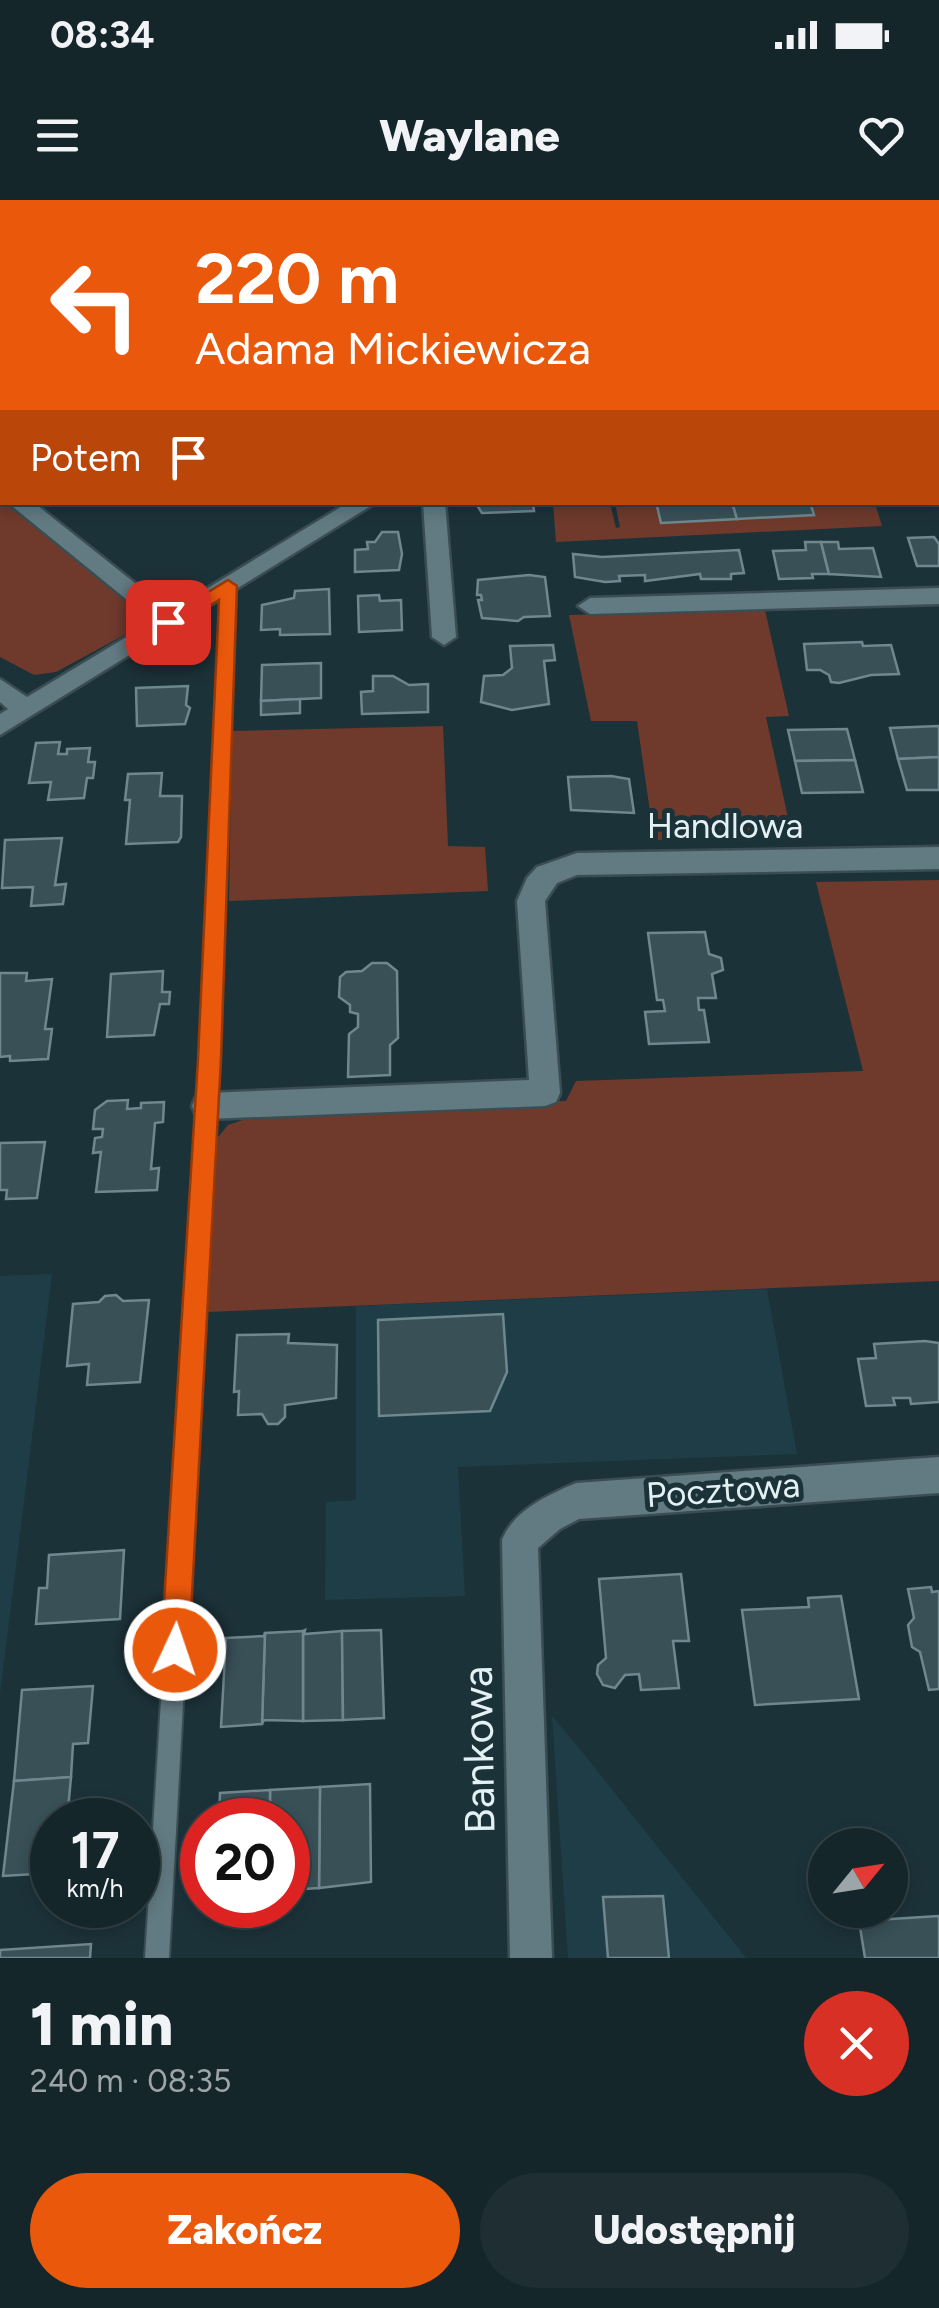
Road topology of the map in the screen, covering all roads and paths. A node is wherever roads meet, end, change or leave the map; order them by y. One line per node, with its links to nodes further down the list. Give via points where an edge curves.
1 (22, 505): 7 (street)
2 (361, 505): 4 (street)
3 (434, 505): 8 (street)
4 (228, 586): 7 (street); 13 (lane)
5 (939, 596): 6 (street)
6 (590, 606)
7 (168, 622): 10 (street)
8 (444, 636)
9 (0, 688): 10 (street)
10 (26, 710): 11 (street)
11 (0, 726)
12 (939, 858): 13 (street, Handlowa, via 576,864 554,870 539,881 530,901 545,1093)
13 (207, 1106): 16 (lane)
14 (939, 1475): 15 (street, Pocztowa, via 576,1501)
15 (520, 1540): 17 (street, Bankowa)
16 (157, 1958)
17 (531, 1958)

